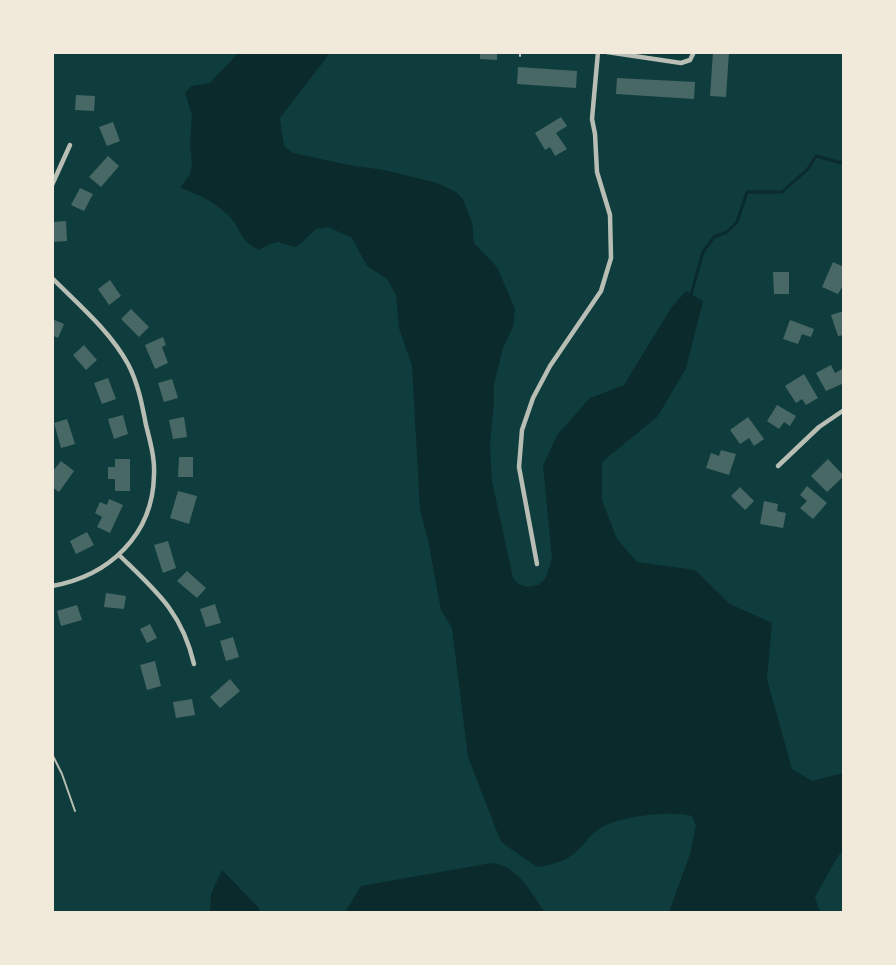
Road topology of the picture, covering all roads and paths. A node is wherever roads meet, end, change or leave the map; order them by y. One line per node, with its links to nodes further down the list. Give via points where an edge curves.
1 (598, 52): 10 (street, via 592,119 597,172 610,215 611,258 601,291 550,366 522,430 519,467)
2 (607, 52): 3 (street, via 681,63 690,60)
3 (694, 52)
4 (70, 145): 5 (street)
5 (52, 185)
6 (53, 279): 9 (street, via 117,346 141,398 153,459 153,490 143,520)
7 (843, 410): 8 (street)
8 (778, 466)
9 (119, 555): 11 (street, via 80,580); 12 (street, via 167,603 187,638)
10 (537, 564)
11 (52, 586)
12 (194, 664)
13 (52, 754): 14 (lane)
14 (75, 811)

